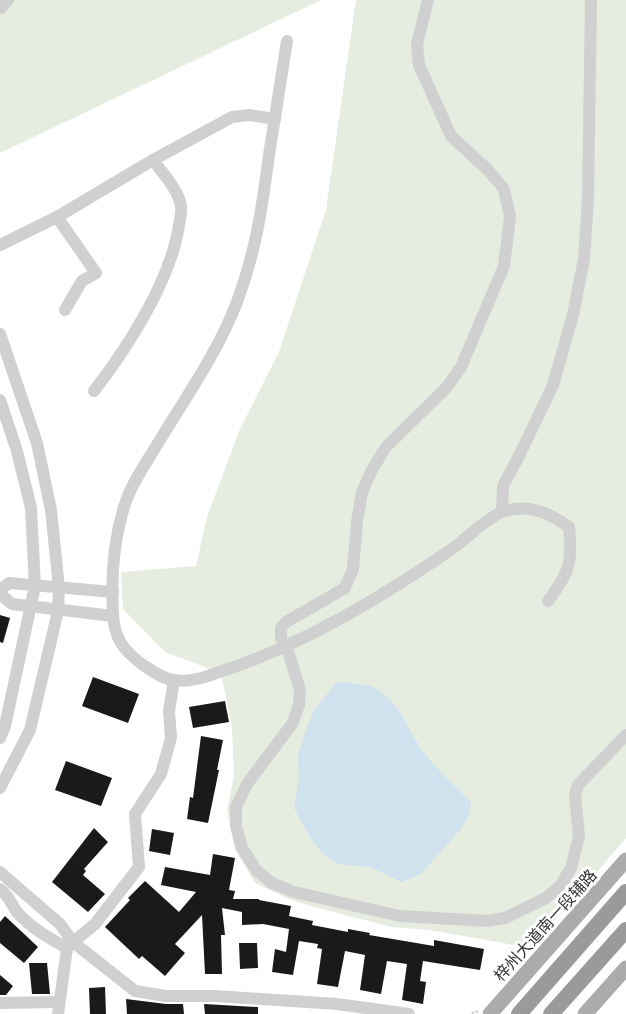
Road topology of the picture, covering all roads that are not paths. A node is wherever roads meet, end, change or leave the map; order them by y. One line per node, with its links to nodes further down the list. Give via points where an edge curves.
1 (8, 0): 5 (street)
2 (428, 0): 24 (street, via 417,44 419,65 451,136 504,189 510,217 504,266 461,367 447,387 397,434 372,470 362,492 353,569 345,588 286,622)
3 (591, 0): 15 (street, via 584,259 553,385 502,486)
4 (0, 1): 5 (street)
5 (0, 9)
6 (287, 41): 7 (street)
7 (275, 119): 8 (street, via 232,117); 19 (street, via 258,236 248,274 218,343 126,502 118,533)
8 (153, 160): 9 (street); 13 (street, via 182,208 178,236 161,282 114,365)
9 (57, 217): 10 (street); 11 (street, via 96,273 82,281)
10 (0, 245)
11 (64, 310)
12 (0, 334): 17 (street, via 37,443 51,510)
13 (94, 390)
14 (0, 400): 16 (street, via 31,508)
15 (502, 511): 20 (street, via 529,507 570,527 572,553 567,571); 26 (street, via 454,548 361,607 243,664 197,679)
16 (35, 586): 17 (street); 18 (street, via 9,583); 21 (street)
17 (59, 588): 19 (street); 22 (street)
18 (0, 592): 21 (street, via 12,604)
19 (113, 592): 23 (street)
20 (548, 601)
21 (32, 607): 22 (street); 28 (street)
22 (58, 611): 23 (street); 29 (street, via 30,730)
23 (113, 616): 26 (street, via 117,640 145,666)
24 (281, 638)
25 (289, 654): 27 (street, via 300,690 299,705 292,724 246,784 236,807 236,826 242,848 257,871 272,883 294,892 400,916 487,921 505,918 546,898 560,886 571,868 579,836 575,795 578,785)
26 (174, 680): 37 (street, via 169,711 171,738 161,774 135,814 139,867 95,924)
27 (626, 735)
28 (0, 738)
29 (0, 788)
30 (626, 861): 41 (main road, 梓州大道南一段辅路)
31 (0, 872): 34 (street)
32 (0, 889): 35 (street)
33 (626, 892): 43 (highway)
34 (39, 906): 35 (street, via 36,915); 37 (street, via 60,924)
35 (25, 919): 37 (street, via 44,936)
36 (626, 930): 44 (highway)
37 (70, 945): 40 (street); 42 (street, via 135,991 337,1004)
38 (626, 968): 45 (main road)
39 (0, 1003): 40 (street)
40 (58, 1008)
41 (483, 1012)
42 (409, 1014)
43 (519, 1014)
44 (551, 1014)
45 (585, 1014)

